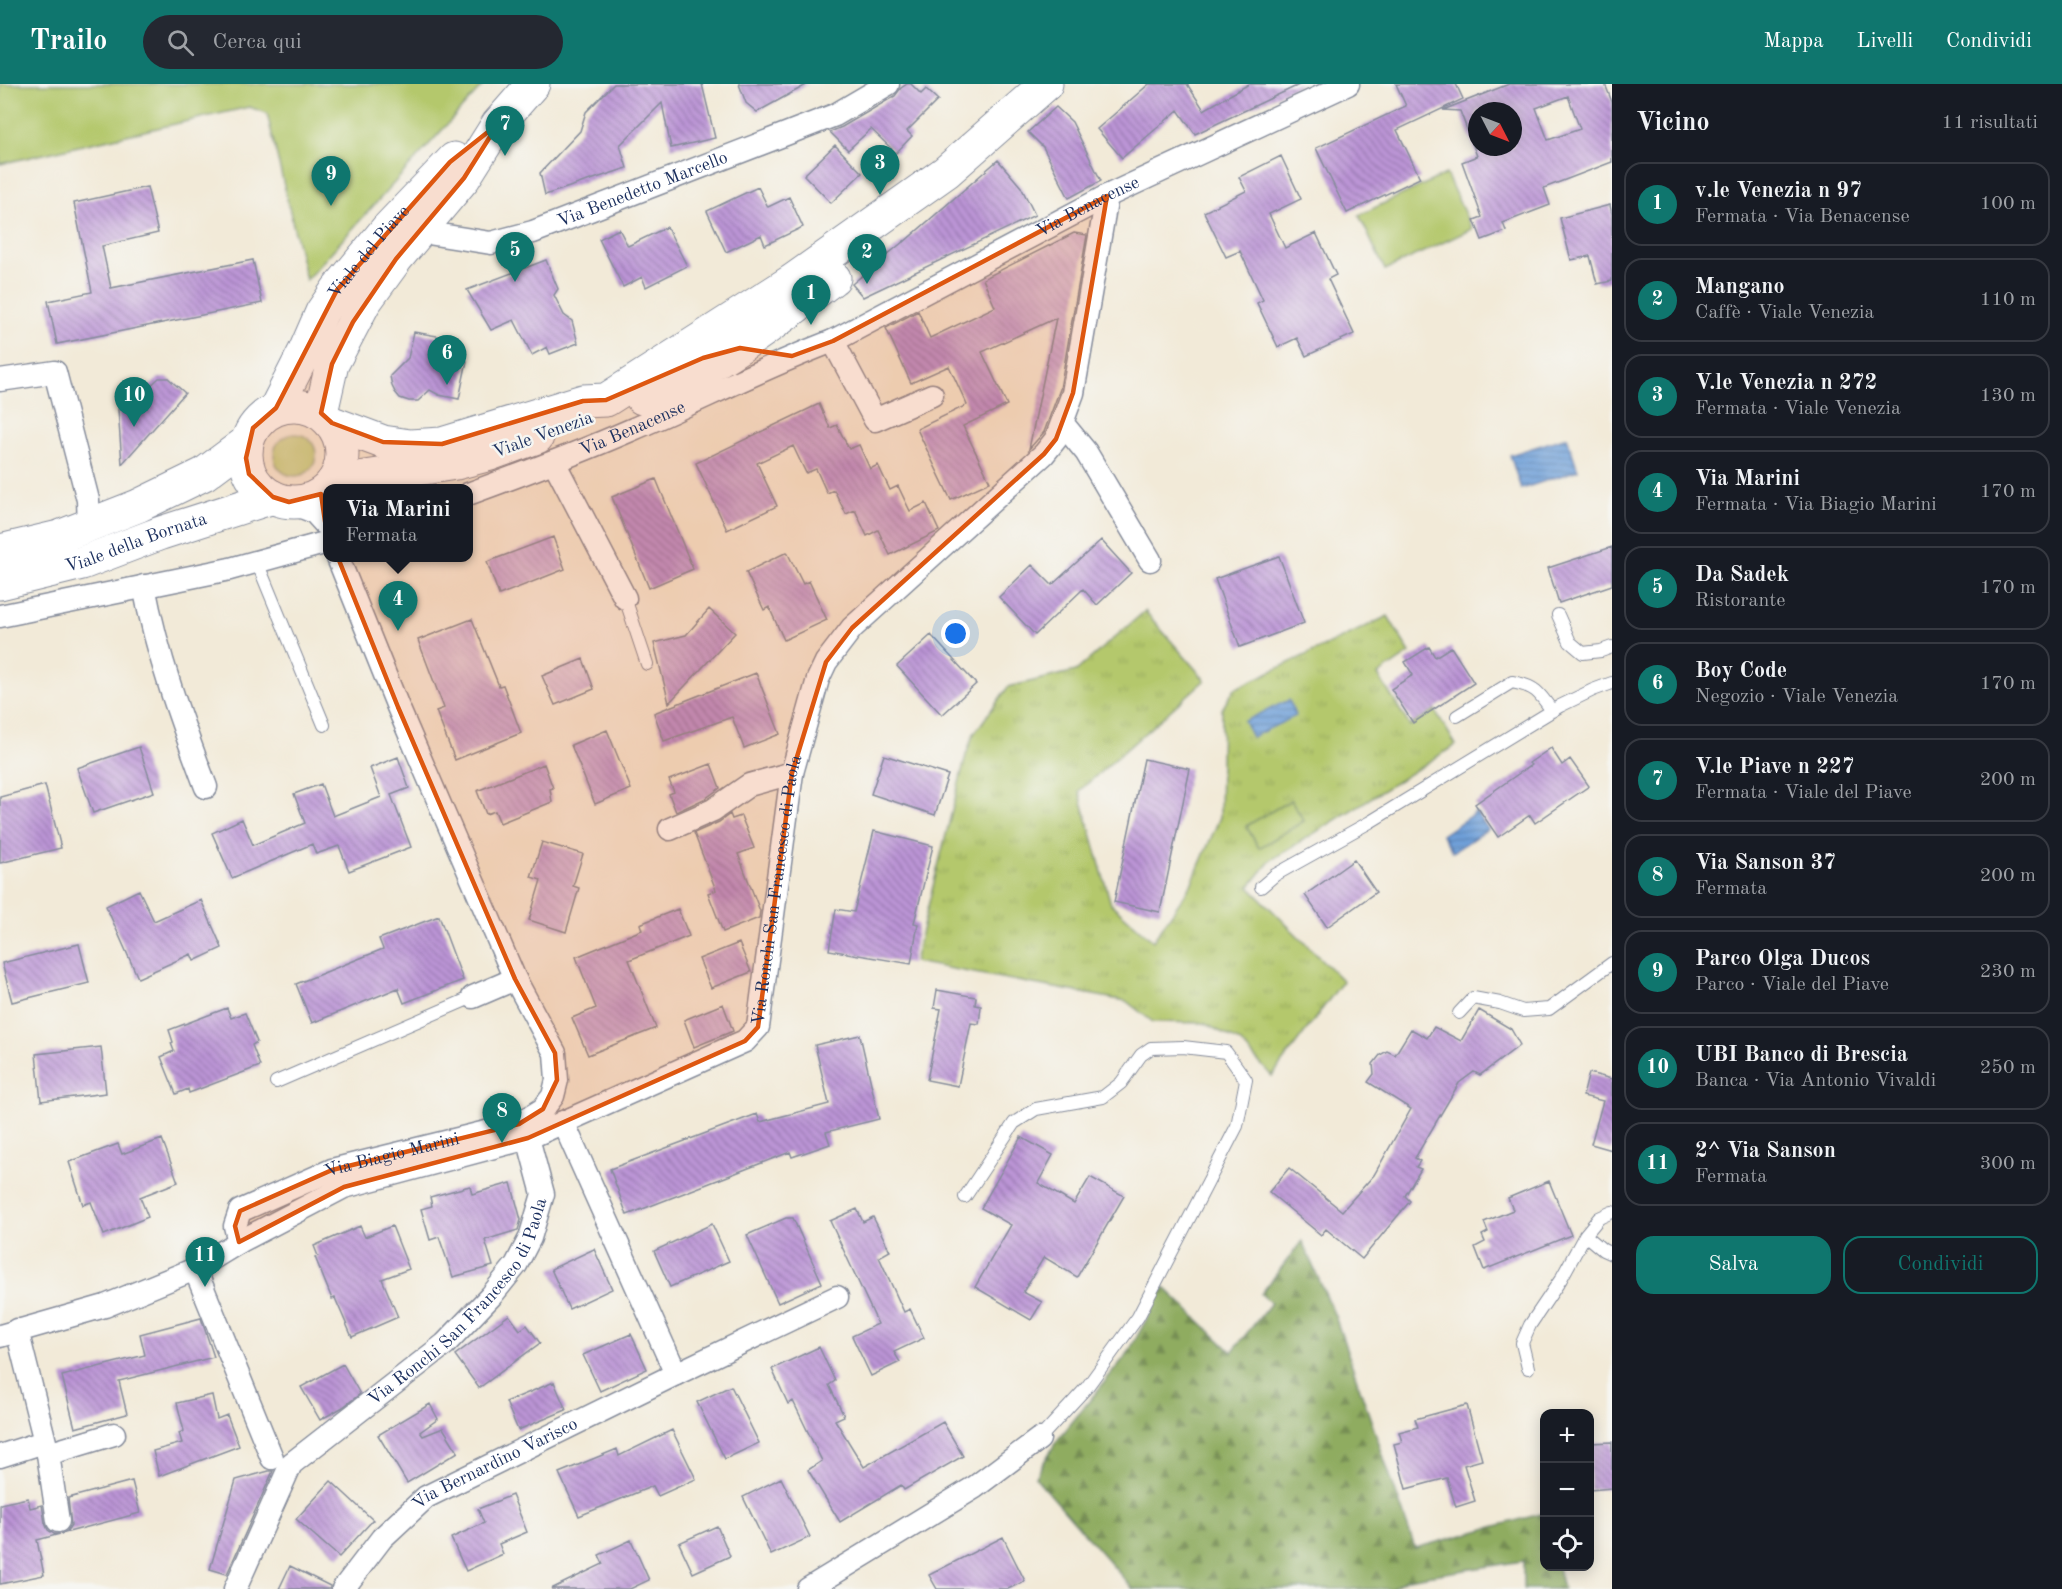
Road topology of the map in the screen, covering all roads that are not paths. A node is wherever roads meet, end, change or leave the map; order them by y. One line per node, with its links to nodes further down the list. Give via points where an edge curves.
1 (533, 84): 5 (main road, Viale del Piave)
2 (888, 84): 9 (street, Via Benedetto Marcello, via 835,115 533,232 491,243)
3 (1046, 84): 6 (main road, Viale Venezia)
4 (1348, 84): 7 (street, Via Benacense)
5 (498, 124): 8 (main road, Viale del Piave, via 450,162); 9 (main road, Viale del Piave, via 464,178)
6 (946, 172): 10 (main road, Viale Venezia, via 909,215); 16 (main road, Viale Venezia, via 792,281)
7 (1107, 196): 11 (street, Via Benacense); 19 (street, Via Ronchi San Francesco di Paola, via 1073,393)
8 (387, 229): 9 (street, Via Benedetto Marcello); 17 (main road, Viale del Piave, via 322,312)
9 (419, 231): 18 (main road, Viale del Piave, via 353,322 332,364)
10 (774, 323): 12 (main road, Viale Venezia); 13 (street)
11 (833, 341): 13 (street, Via Benacense); 15 (street, via 875,420)
12 (740, 348): 13 (street, Via Benacense); 16 (street, Viale Venezia, via 703,358); 23 (main road, Viale Venezia, via 661,391)
13 (792, 356): 21 (street, Via Benacense)
14 (0, 380): 28 (street, via 55,372 88,500)
15 (932, 395)
16 (606, 400): 18 (main road, Viale Venezia, via 584,401 442,444 410,446 383,442)
17 (276, 408): 18 (main road, via 307,406); 20 (main road, via 263,416)
18 (326, 418): 22 (main road, via 340,437 343,452)
19 (1063, 424): 30 (street, via 1086,452); 44 (street, Via Ronchi San Francesco di Paola, via 1044,454 852,628 818,679)
20 (247, 442): 25 (main road, via 249,474 259,488); 28 (main road, Viale della Bornata, via 204,474)
21 (554, 462): 24 (street, Via Benacense); 35 (street, Viale Venezia)
22 (336, 484)
23 (404, 484)
24 (473, 492)
25 (281, 500): 26 (main road, via 306,501); 33 (main road, Viale della Bornata, via 161,533 82,563)
26 (323, 512)
27 (323, 518): 31 (street, Viale della Bornata)
28 (89, 525): 29 (main road, Viale della Bornata)
29 (0, 551)
30 (1150, 560)
31 (257, 562): 34 (street, Viale della Bornata); 43 (lane)
32 (340, 562): 49 (street, Via Biagio Marini)
33 (0, 583)
34 (144, 586): 37 (street, Viale della Bornata); 45 (street, via 178,714)
35 (625, 598): 39 (lane)
36 (1558, 615): 38 (lane, via 1570,642 1583,653)
37 (0, 616)
38 (1612, 646)
39 (647, 664)
40 (1612, 683): 41 (lane)
41 (1552, 711): 42 (lane, via 1530,685 1512,682); 47 (lane, via 1275,875)
42 (1457, 716)
43 (324, 725)
44 (792, 773): 46 (street, via 749,785 713,810); 53 (street, Via Ronchi San Francesco di Paola, via 758,1027 745,1041)
45 (206, 787)
46 (670, 829)
47 (1261, 887)
48 (1612, 963): 51 (lane, via 1549,1010 1523,1011 1473,998)
49 (515, 979): 50 (street); 58 (street, Via Biagio Marini, via 555,1053 554,1095 543,1109 519,1124 332,1170 240,1211 235,1226)
50 (473, 997): 52 (lane)
51 (1459, 1013)
52 (276, 1082)
53 (564, 1122): 54 (street, Via Ronchi San Francesco di Paola); 64 (street)
54 (528, 1138): 58 (street, via 344,1187); 71 (street, Via Ronchi San Francesco di Paola, via 543,1194 530,1238 516,1265 445,1344 291,1464)
55 (965, 1197): 66 (lane, via 1014,1123 1036,1109 1103,1097 1121,1083 1141,1055 1151,1048 1226,1052 1246,1080 1237,1126 1138,1317 1087,1387)
56 (1612, 1212): 57 (lane, via 1599,1218)
57 (1585, 1234): 59 (lane); 63 (lane, via 1522,1343)
58 (240, 1242): 60 (street)
59 (1612, 1254)
60 (195, 1269): 62 (street, via 105,1306); 69 (street)
61 (837, 1297): 64 (street, Via Bernardino Varisco)
62 (9, 1333): 67 (street)
63 (1528, 1368)
64 (676, 1374): 72 (street, Via Bernardino Varisco, via 426,1497 382,1538)
65 (114, 1434): 67 (street)
66 (1039, 1438): 73 (street, via 975,1487)
67 (46, 1448): 68 (street); 70 (street)
68 (0, 1456)
69 (272, 1458)
70 (58, 1521)
71 (235, 1589)
72 (343, 1589)
73 (808, 1589)

